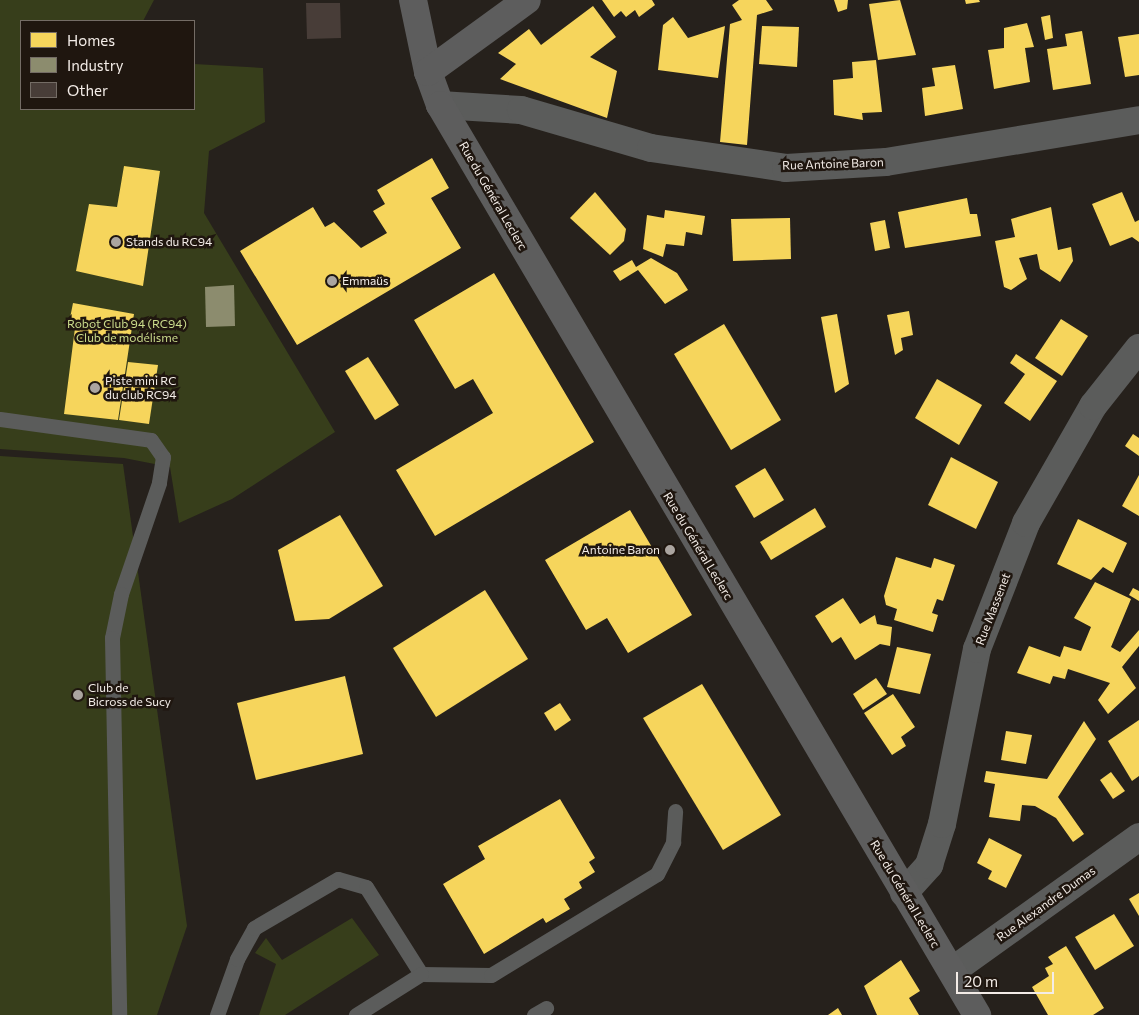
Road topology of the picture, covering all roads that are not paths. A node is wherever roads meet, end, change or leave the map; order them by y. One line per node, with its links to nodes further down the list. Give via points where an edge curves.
1 (412, 0): 3 (main road, Rue du Général Leclerc)
2 (527, 0): 3 (main road)
3 (428, 72): 4 (main road, Rue du Général Leclerc)
4 (440, 105): 5 (street, Rue Antoine Baron, via 521,110 651,148 786,168 886,162); 10 (main road, Rue du Général Leclerc)
5 (1139, 120)
6 (1139, 348): 10 (street, Rue Massenet, via 1092,406 1026,523 978,649 942,824 929,865)
7 (0, 419): 13 (lane, via 151,440 163,457 160,483 121,594 112,638)
8 (675, 811): 12 (lane, via 673,842 657,874 491,975)
9 (1139, 837): 11 (street, Rue Alexandre Dumas)
10 (904, 893): 11 (main road, Rue du Général Leclerc)
11 (952, 971): 16 (main road, Rue du Général Leclerc)
12 (421, 974): 14 (lane, via 366,887 338,879 254,928 237,959); 15 (lane)
13 (120, 1015)
14 (217, 1015)
15 (356, 1015)
16 (977, 1015)

